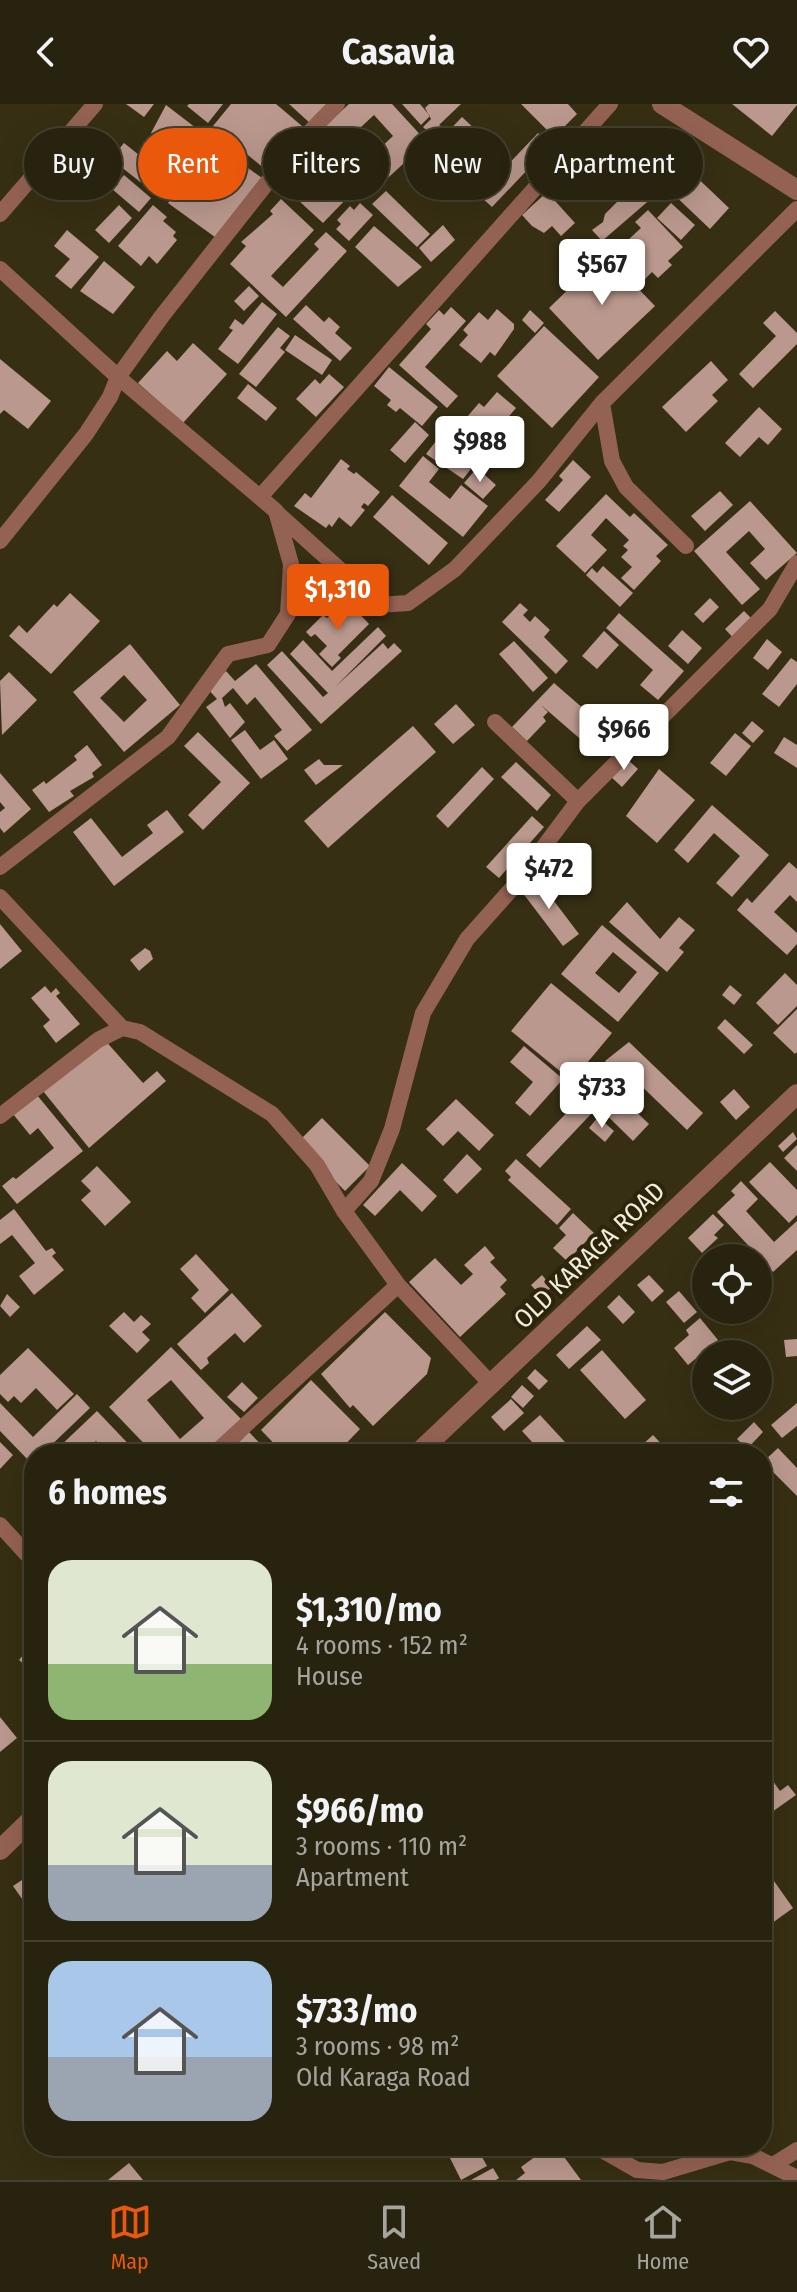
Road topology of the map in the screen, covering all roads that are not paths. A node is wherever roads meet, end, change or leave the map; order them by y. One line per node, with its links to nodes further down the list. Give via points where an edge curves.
1 (95, 104): 7 (street)
2 (337, 104): 9 (street, via 296,146)
3 (610, 104): 11 (street)
4 (662, 104): 5 (street)
5 (797, 190)
6 (797, 209): 10 (street)
7 (0, 214)
8 (0, 269): 9 (street)
9 (118, 377): 11 (street); 13 (street, via 86,434)
10 (602, 403): 12 (street, via 539,481 455,569 408,603 379,605); 14 (street, via 612,461 626,487)
11 (260, 497): 12 (street)
12 (276, 511): 18 (street, via 291,564 290,583 288,614 268,645 228,654 168,737)
13 (0, 541)
14 (686, 546)
15 (797, 563): 17 (street, via 770,609)
16 (495, 722): 17 (street)
17 (578, 801): 23 (street, via 467,939 423,1013 387,1142 371,1181)
18 (0, 867)
19 (0, 897): 20 (street)
20 (122, 1028): 22 (street, via 98,1040); 23 (street, via 140,1032 272,1114 317,1165)
21 (797, 1094): 25 (street, OLD KARAGA ROAD)
22 (0, 1116)
23 (344, 1211): 24 (street)
24 (398, 1285): 25 (street); 26 (street)
25 (491, 1384): 27 (street, OLD KARAGA ROAD)
26 (225, 1444)
27 (428, 1444)
28 (0, 1525): 29 (street)
29 (24, 1551)
30 (24, 1827): 31 (street)
31 (0, 1850)
32 (797, 2150): 36 (street)
33 (612, 2156): 37 (street)
34 (718, 2156): 37 (street)
35 (753, 2156): 36 (street)
36 (773, 2165): 38 (street)
37 (661, 2176)
38 (797, 2178)

